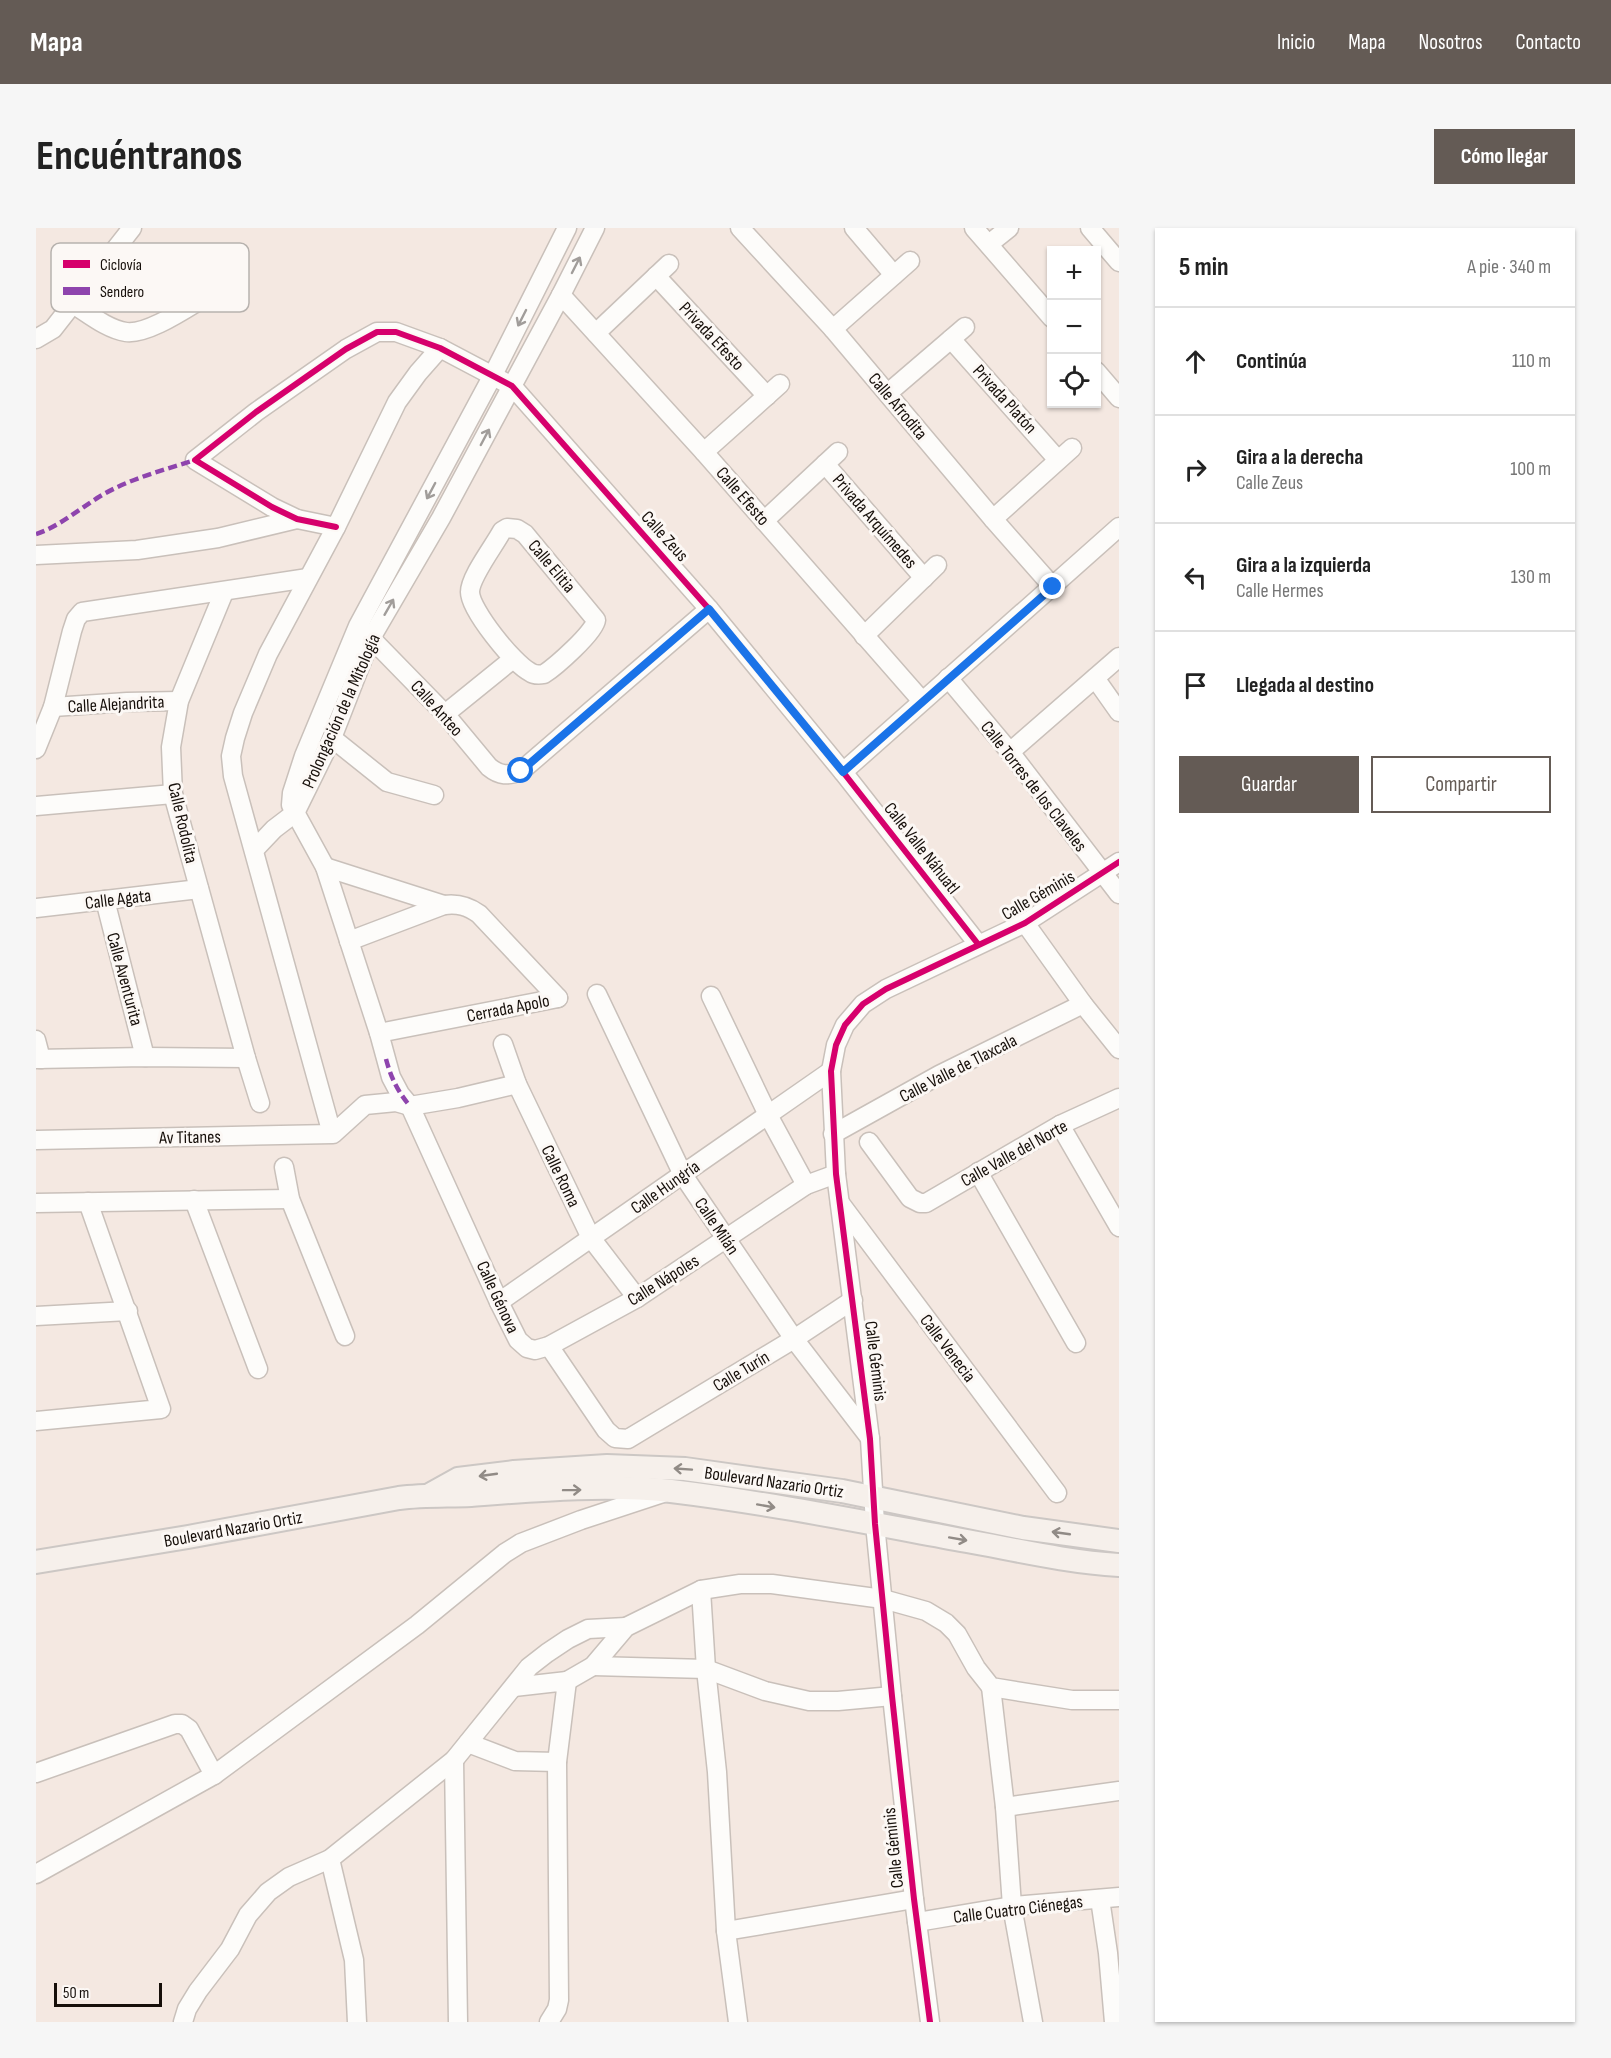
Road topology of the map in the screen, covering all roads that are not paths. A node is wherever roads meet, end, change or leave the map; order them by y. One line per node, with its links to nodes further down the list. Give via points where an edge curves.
1 (132, 228): 9 (street)
2 (567, 228): 23 (street, Prolongación de la Mitología, one-way to 23)
3 (595, 228): 14 (street, Prolongación de la Mitología, one-way to 3)
4 (740, 228): 19 (street, Calle Afrodita)
5 (854, 228): 13 (street)
6 (974, 228): 10 (street)
7 (1009, 228): 10 (street)
8 (1090, 228): 12 (street)
9 (120, 243)
10 (989, 244): 18 (street)
11 (910, 261): 13 (street)
12 (1119, 262)
13 (894, 275): 19 (street)
14 (561, 295): 20 (street, Calle Efesto); 25 (street, Prolongación de la Mitología)
15 (67, 312): 21 (street, via 53,329)
16 (86, 312): 17 (street, via 128,333)
17 (178, 312)
18 (1047, 312)
19 (833, 329): 26 (street, Calle Afrodita)
20 (596, 333): 28 (street, Calle Efesto); 28 (street, Privada Efesto, via 663,270 773,390)
21 (36, 339)
22 (440, 348): 23 (street, Calle Zeus); 29 (street, Calle Zeus, via 396,332 377,332 256,412 195,460); 32 (street, via 397,402)
23 (493, 375): 25 (street, Calle Zeus); 39 (street, Prolongación de la Mitología, one-way to 39)
24 (1101, 377): 27 (street)
25 (512, 386): 38 (street, Calle Zeus); 39 (street, Prolongación de la Mitología, one-way to 25, via 441,518)
26 (888, 393): 30 (street, Calle Afrodita); 30 (street, Privada Platón, via 958,333 1065,454)
27 (1119, 398)
28 (704, 452): 31 (street, Calle Efesto)
29 (297, 519): 32 (street); 34 (street, via 218,538 137,550)
30 (993, 519): 36 (street, Calle Afrodita)
31 (764, 521): 40 (street, Calle Efesto); 40 (street, Privada Arquímedes, via 832,458 931,572)
32 (336, 527): 35 (street)
33 (1119, 527): 36 (street)
34 (36, 555)
35 (308, 578): 37 (street); 58 (street, via 268,654 243,713 231,756)
36 (1053, 587): 43 (street)
37 (224, 592): 45 (street, Calle Rodolita); 47 (street, via 82,612 72,631)
38 (709, 609): 49 (street, Calle Anteo, via 521,771 511,775 489,767); 53 (street, Calle Zeus)
39 (365, 632): 49 (street, Calle Anteo); 50 (street, Prolongación de la Mitología); 57 (street, Prolongación de la Mitología, via 298,773 291,805)
40 (864, 636): 46 (street, Calle Efesto)
41 (1119, 657): 44 (street)
42 (513, 659): 42 (street, Calle Elitia, via 481,617 470,594 473,580 502,531 512,528 525,534 593,615 596,624 544,674 531,673); 49 (street)
43 (948, 678): 46 (street); 52 (street, Calle Torres de los Claveles)
44 (1095, 678): 48 (street); 52 (street)
45 (179, 701): 47 (street, Calle Alejandrita); 54 (street, Calle Rodolita, via 171,747)
46 (921, 701): 53 (street)
47 (53, 707): 51 (street)
48 (1119, 712)
49 (445, 714)
50 (332, 738): 55 (street, via 387,782); 57 (street, Prolongación de la Mitología)
51 (36, 749)
52 (1010, 752): 61 (street, Calle Torres de los Claveles)
53 (843, 772): 69 (street, Calle Valle Náhuatl)
54 (173, 794): 56 (street); 62 (street, Calle Rodolita)
55 (434, 795)
56 (36, 806)
57 (295, 813): 58 (street); 60 (street)
58 (254, 850): 86 (street)
59 (1119, 862): 61 (street, Calle Géminis)
60 (325, 867): 65 (street, Cerrada Apolo); 68 (street)
61 (1102, 874): 63 (street, Calle Torres de los Claveles); 67 (street, Calle Géminis)
62 (199, 889): 64 (street, Calle Agata); 78 (street, Calle Rodolita)
63 (1119, 894)
64 (105, 900): 66 (street, Calle Agata); 77 (street, Calle Aventurita)
65 (444, 905): 68 (street); 73 (street, Cerrada Apolo, via 464,905 479,914 558,998)
66 (36, 908)
67 (1025, 923): 69 (street, Calle Géminis); 72 (street)
68 (349, 940): 73 (street)
69 (978, 944): 80 (street, Calle Géminis, via 863,1004 845,1025)
70 (597, 994): 95 (street, Calle Milán)
71 (711, 996): 85 (street)
72 (1083, 1004): 76 (street); 89 (street, Calle Valle de Tlaxcala)
73 (379, 1033): 84 (street, Calle Génova, via 391,1077)
74 (36, 1040): 79 (street)
75 (503, 1044): 81 (street, Calle Roma)
76 (1119, 1049)
77 (146, 1057): 78 (street); 79 (street)
78 (246, 1058): 83 (street, Calle Rodolita)
79 (38, 1059)
80 (831, 1071): 85 (street, Calle Hungría); 89 (street, Calle Géminis)
81 (517, 1084): 84 (street); 103 (street, Calle Roma)
82 (1119, 1098): 87 (street, Calle Valle del Norte)
83 (260, 1103)
84 (410, 1106): 86 (street, via 396,1102 365,1105); 107 (street, Calle Génova)
85 (768, 1115): 95 (street, Calle Hungría); 96 (street)
86 (336, 1125): 88 (street, Av Titanes); 90 (street, Av Titanes, via 333,1134)
87 (1060, 1125): 93 (street, Calle Valle del Norte); 102 (street)
88 (36, 1130)
89 (833, 1134): 94 (street, Calle Géminis)
90 (36, 1140)
91 (869, 1142): 93 (street, Calle Valle del Norte, via 910,1198 920,1203)
92 (284, 1167): 97 (street)
93 (978, 1172): 112 (street)
94 (836, 1174): 96 (street, Calle Nápoles); 101 (street, Calle Géminis)
95 (683, 1175): 103 (street, Calle Hungría); 104 (street, Calle Milán)
96 (806, 1185): 104 (street, Calle Nápoles)
97 (290, 1199): 98 (street); 110 (street)
98 (194, 1200): 99 (street); 114 (street)
99 (88, 1202): 100 (street); 108 (street)
100 (36, 1203)
101 (840, 1203): 106 (street, Calle Géminis); 118 (street, Calle Venecia)
102 (1119, 1227)
103 (591, 1238): 105 (street, Calle Roma); 107 (street, Calle Hungría)
104 (726, 1240): 105 (street, Calle Nápoles); 111 (street, Calle Milán)
105 (637, 1298): 113 (street, Calle Nápoles)
106 (853, 1300): 111 (street, Calle Turín); 116 (street, Calle Géminis)
107 (499, 1302): 113 (street, Calle Génova, via 518,1340 527,1348)
108 (128, 1311): 109 (street); 115 (street, via 161,1409)
109 (36, 1316)
110 (345, 1336)
111 (794, 1339): 113 (street, Calle Turín, via 628,1439 615,1438 606,1430); 116 (street, Calle Milán)
112 (1076, 1343)
113 (549, 1346)
114 (258, 1369)
115 (36, 1420)
116 (870, 1439): 120 (street, Calle Géminis)
117 (669, 1491): 119 (main road, Boulevard Nazario Ortiz, one-way to 117, via 536,1490); 121 (main road, Boulevard Nazario Ortiz, one-way to 121); 139 (street, via 560,1527 513,1548 417,1625)
118 (1057, 1493)
119 (430, 1495): 120 (main road, Boulevard Nazario Ortiz, one-way to 119, via 685,1468 606,1466 458,1479); 123 (main road, Boulevard Nazario Ortiz)
120 (874, 1497): 121 (street, Calle Géminis); 122 (main road, Boulevard Nazario Ortiz, one-way to 120, via 1023,1528)
121 (875, 1524): 124 (main road, Boulevard Nazario Ortiz, one-way to 124); 126 (street, Calle Géminis)
122 (1119, 1541)
123 (36, 1562)
124 (1119, 1565)
125 (701, 1590): 126 (street, via 772,1584); 127 (street); 129 (street)
126 (883, 1599): 132 (street, via 926,1611 946,1623); 133 (street, Calle Géminis)
127 (626, 1628): 128 (street); 131 (street, via 588,1629 568,1639 529,1667)
128 (593, 1666): 129 (street); 130 (street)
129 (706, 1669): 133 (street, via 765,1691 809,1701); 149 (street, via 717,1772)
130 (567, 1681): 131 (street); 137 (street)
131 (514, 1687): 135 (street)
132 (991, 1687): 134 (street, via 1072,1700); 141 (street)
133 (892, 1696): 145 (street, Calle Géminis)
134 (1119, 1700)
135 (468, 1743): 136 (street); 137 (street, via 515,1761)
136 (454, 1760): 142 (street); 152 (street)
137 (557, 1762): 153 (street, via 559,2000)
138 (36, 1773): 139 (street, via 182,1724 189,1729)
139 (214, 1775): 143 (street)
140 (1119, 1791): 141 (street)
141 (1005, 1807): 147 (street)
142 (330, 1859): 150 (street, via 289,1877 257,1903 224,1959 198,1991); 151 (street, via 354,1959)
143 (36, 1874)
144 (1119, 1897): 146 (street, Calle Cuatro Ciénegas)
145 (914, 1899): 148 (street, Calle Géminis); 149 (street)
146 (1100, 1899): 147 (street, Calle Cuatro Ciénegas); 157 (street)
147 (1012, 1906): 148 (street, Calle Cuatro Ciénegas); 156 (street)
148 (917, 1922): 155 (street, Calle Géminis)
149 (726, 1931): 154 (street)
150 (183, 2022)
151 (357, 2022)
152 (458, 2022)
153 (549, 2022)
154 (738, 2022)
155 (930, 2022)
156 (1033, 2022)
157 (1114, 2022)

